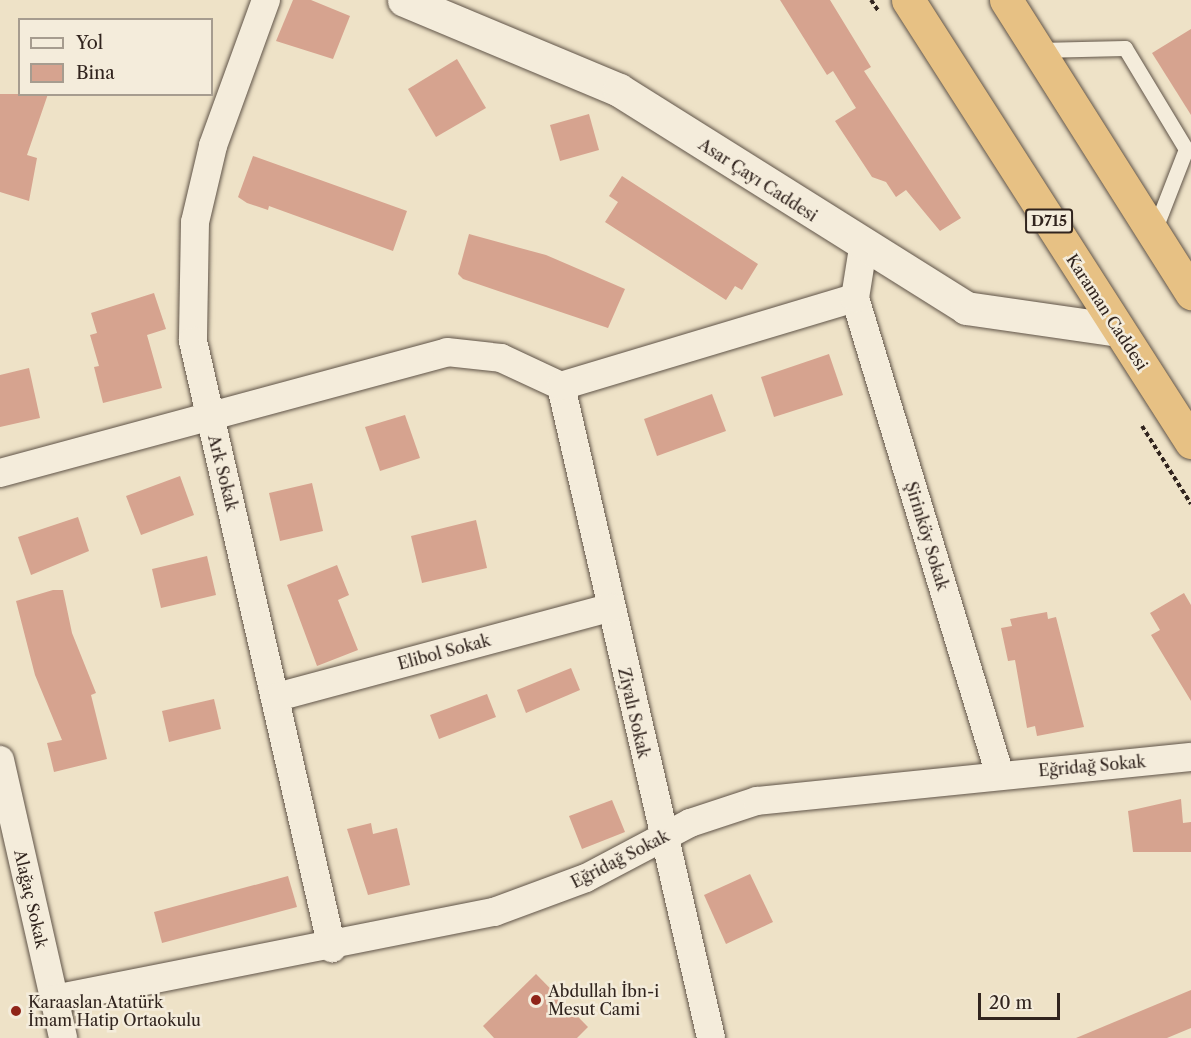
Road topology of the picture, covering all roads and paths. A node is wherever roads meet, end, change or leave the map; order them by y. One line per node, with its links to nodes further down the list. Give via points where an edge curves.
1 (266, 0): 12 (street, Ark Sokak, via 213,146 195,222 193,341)
2 (404, 0): 7 (street, Asar Çayı Caddesi, via 619,90)
3 (908, 0): 10 (highway, Karaman Caddesi / D715)
4 (1006, 0): 5 (highway)
5 (1037, 50): 6 (highway); 6 (lane, via 1125,48 1186,149)
6 (1153, 234): 8 (highway)
7 (863, 248): 9 (street); 10 (street, Asar Çayı Caddesi, via 966,308)
8 (1191, 293)
9 (855, 298): 11 (street); 21 (street, Şirinköy Sokak)
10 (1118, 330): 14 (highway, Karaman Caddesi / D715)
11 (561, 386): 12 (street, via 501,358 447,352); 17 (street, Ziyalı Sokak)
12 (210, 417): 15 (street); 18 (street, Ark Sokak)
13 (1137, 418): 16 (path)
14 (1191, 442)
15 (0, 473)
16 (1191, 504)
17 (610, 608): 18 (street, Elibol Sokak); 22 (street, Ziyalı Sokak)
18 (277, 697): 24 (street, Ark Sokak)
19 (1191, 757): 21 (street, Eğridağ Sokak)
20 (0, 760): 23 (street, Alağaç Sokak)
21 (1000, 775): 22 (street, Eğridağ Sokak, via 757,801)
22 (662, 837): 24 (street, Eğridağ Sokak, via 586,878 494,912); 27 (street, Ziyalı Sokak)
23 (11, 862): 25 (street, Alağaç Sokak)
24 (332, 948): 25 (street, Eğridağ Sokak)
25 (54, 999): 26 (street, Alağaç Sokak)
26 (63, 1038)
27 (711, 1038)

